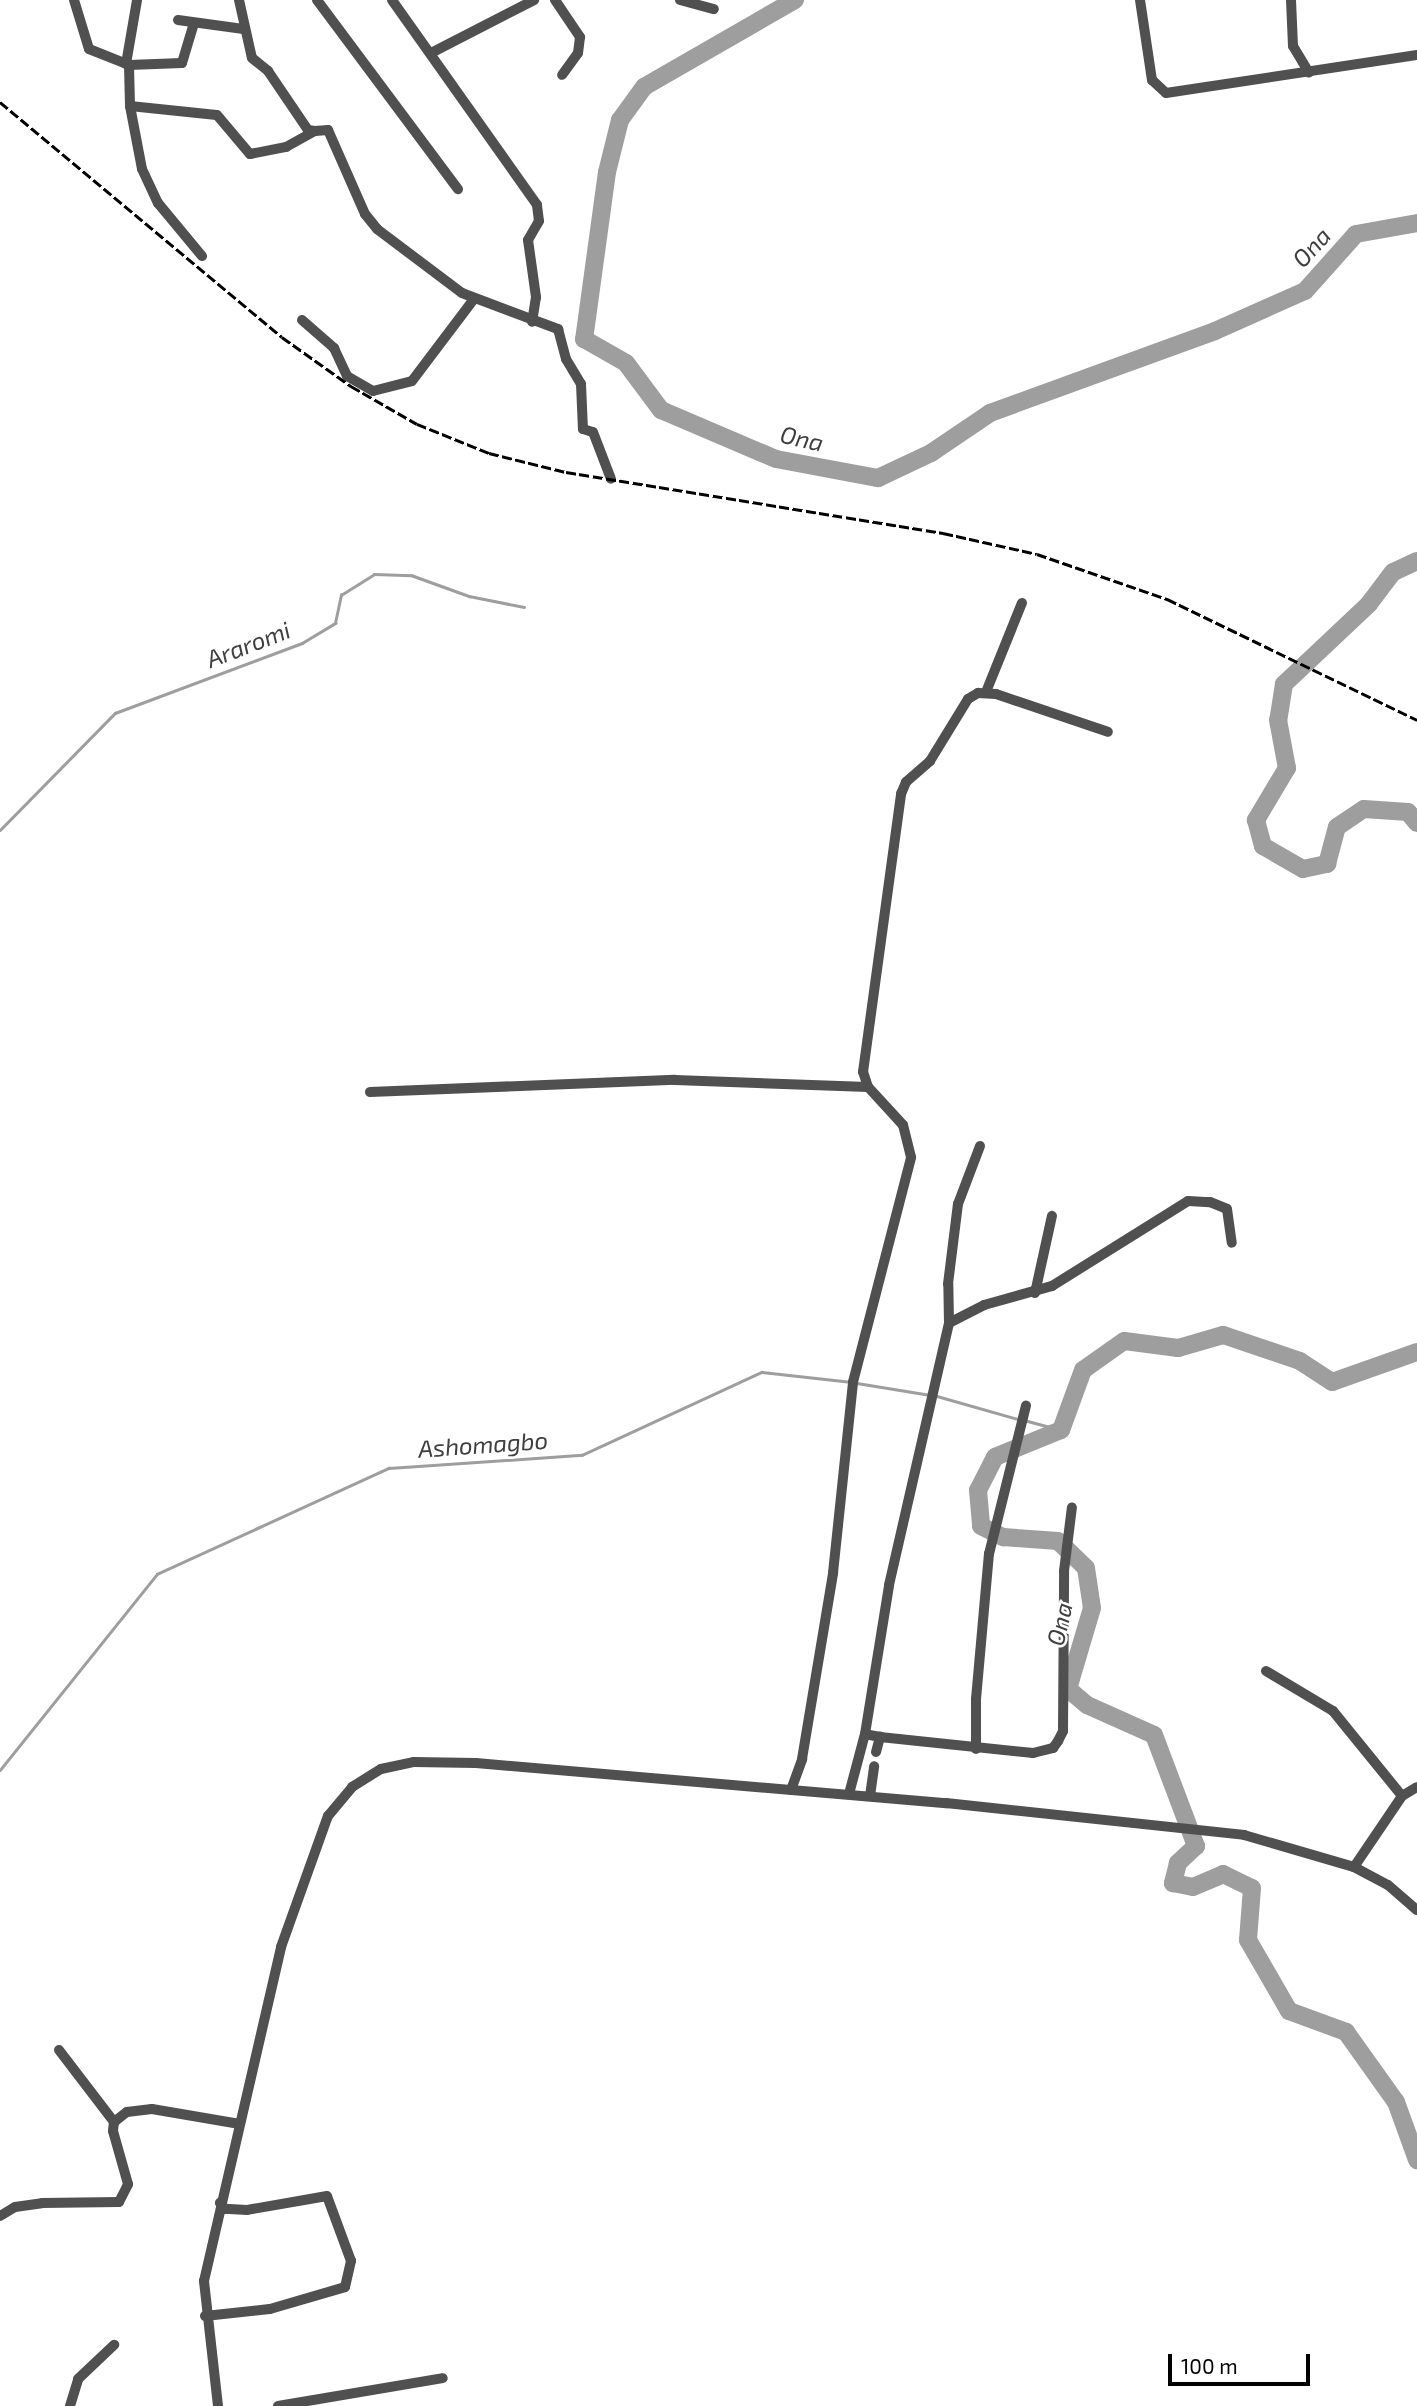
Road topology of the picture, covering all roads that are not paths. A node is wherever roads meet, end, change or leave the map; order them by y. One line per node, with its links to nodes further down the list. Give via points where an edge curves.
1 (74, 0): 17 (street, via 89,49)
2 (137, 0): 17 (street)
3 (239, 0): 14 (street)
4 (317, 0): 22 (street)
5 (392, 0): 15 (street)
6 (534, 0): 15 (street)
7 (555, 0): 19 (street, via 575,27 580,45 573,65)
8 (680, 0): 11 (street)
9 (1140, 0): 18 (street, via 1152,80 1158,90 1166,93)
10 (1291, 0): 18 (street, via 1293,46)
11 (714, 9)
12 (178, 20): 13 (street)
13 (194, 23): 14 (street); 17 (street, via 182,62)
14 (243, 29): 21 (street, via 253,58 268,71 308,130)
15 (431, 53): 26 (street, via 537,205 539,221 528,240 536,297)
16 (1417, 55): 18 (street)
17 (128, 64): 20 (street)
18 (1308, 73)
19 (562, 75)
20 (130, 106): 21 (street, via 217,115 246,153 286,147); 23 (street, via 142,169 155,197)
21 (315, 131): 24 (street, via 323,128 332,136 372,223 449,285)
22 (458, 189)
23 (202, 256)
24 (474, 299): 25 (street, via 412,381 373,391 347,376 334,348); 26 (street)
25 (302, 320)
26 (531, 322): 27 (street, via 558,329 566,359 581,384 583,429 593,432)
27 (611, 479)
28 (1023, 603): 29 (street)
29 (986, 692): 30 (street); 31 (street, via 968,699 930,761 906,782 901,794 865,1055)
30 (1108, 732)
31 (868, 1087): 32 (street, via 675,1080); 47 (street, via 903,1125 911,1157 853,1382 833,1573 804,1749)
32 (370, 1092)
33 (980, 1146): 37 (street, via 958,1204)
34 (1052, 1216): 36 (street)
35 (1232, 1242): 36 (street, via 1227,1209 1188,1201)
36 (1035, 1293): 37 (street, via 984,1306)
37 (948, 1323): 41 (street, via 889,1585)
38 (1026, 1406): 43 (street, via 989,1554)
39 (1072, 1507): 43 (street, via 1064,1571 1063,1731 1052,1748 1043,1752)
40 (1266, 1671): 50 (street, via 1333,1711)
41 (865, 1734): 42 (street); 48 (street)
42 (880, 1737): 43 (street); 44 (street)
43 (976, 1749)
44 (876, 1752)
45 (874, 1766): 49 (street)
46 (1417, 1787): 50 (street)
47 (791, 1790): 48 (street); 55 (street, via 460,1762 396,1763 364,1778 336,1804 310,1859 281,1947)
48 (849, 1794): 49 (street)
49 (870, 1796): 51 (street, via 1265,1838)
50 (1402, 1796): 51 (street)
51 (1354, 1867): 52 (street, via 1388,1885)
52 (1417, 1910)
53 (59, 2050): 54 (street)
54 (114, 2122): 55 (street, via 127,2112 144,2108); 57 (street, via 128,2183 119,2203 42,2203 15,2207)
55 (240, 2124): 56 (street)
56 (220, 2203): 58 (street, via 204,2281); 58 (street, via 225,2209 247,2210 327,2196 351,2261 345,2287 270,2309)
57 (0, 2216)
58 (205, 2316): 62 (street)
59 (114, 2345): 61 (street, via 78,2379)
60 (443, 2378): 63 (street)
61 (69, 2406)
62 (218, 2406)
63 (278, 2406)

